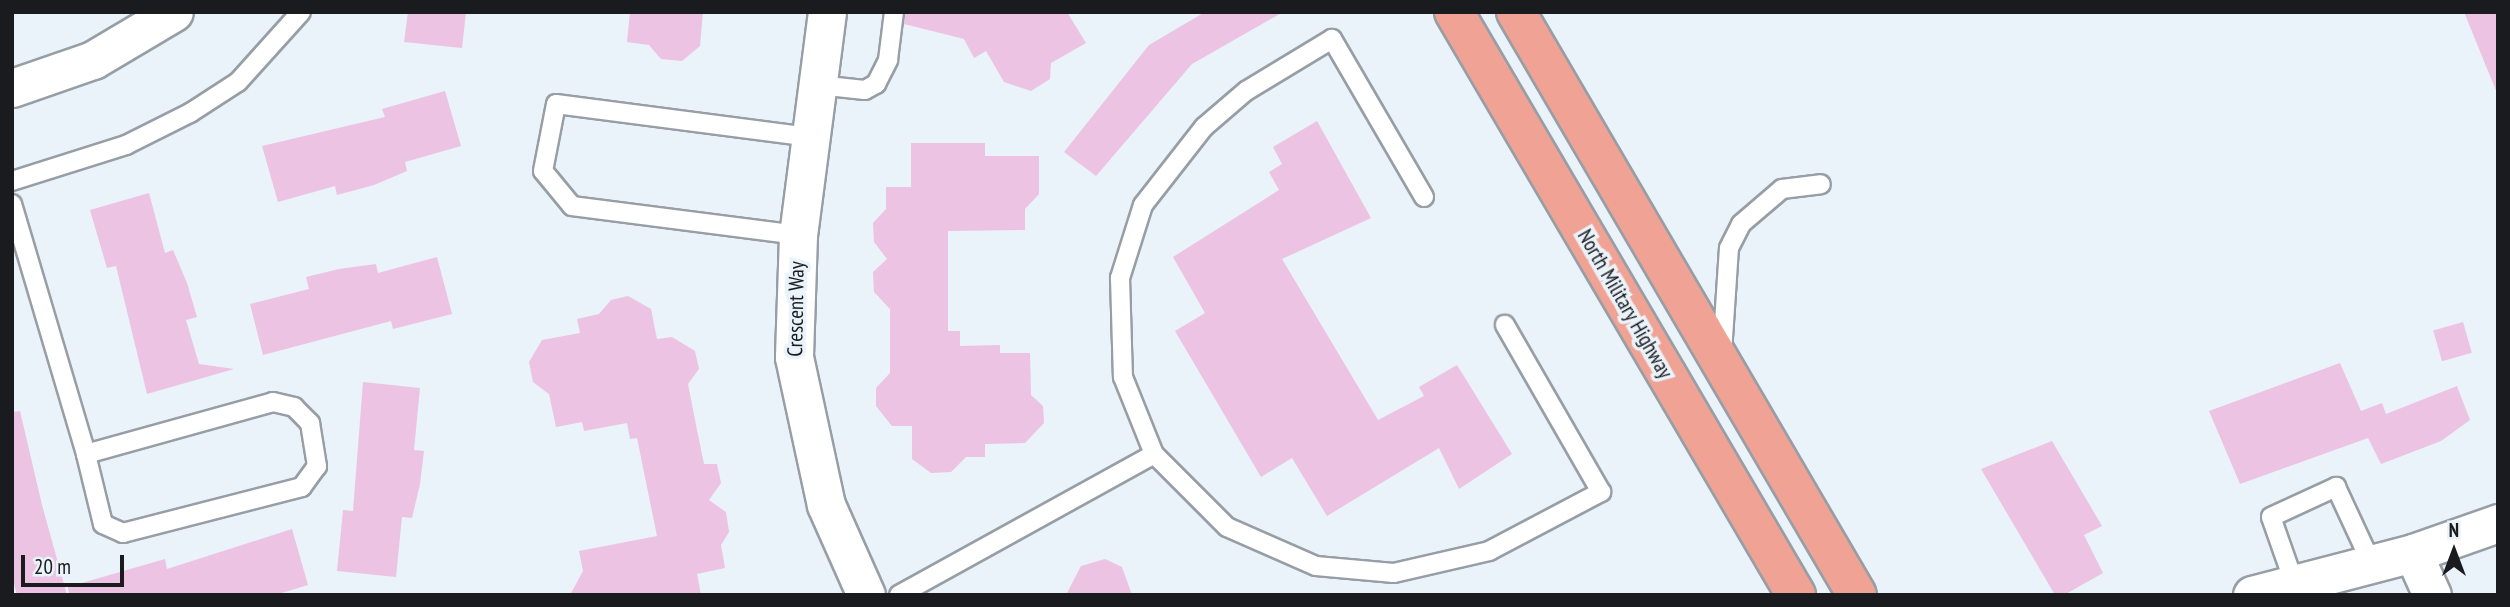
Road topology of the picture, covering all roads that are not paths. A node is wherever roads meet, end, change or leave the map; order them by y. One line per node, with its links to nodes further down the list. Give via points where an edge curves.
1 (174, 12): 8 (street, via 93,60)
2 (301, 12): 10 (lane, via 239,82 190,113 126,145)
3 (827, 12): 7 (street, Crescent Way)
4 (894, 12): 7 (lane, via 888,60 876,84 865,90)
5 (1454, 12): 25 (main road, North Military Highway)
6 (1516, 12): 16 (main road)
7 (818, 85): 9 (street, Crescent Way)
8 (12, 88)
9 (811, 138): 14 (street, Crescent Way); 14 (lane, via 556,104 543,171 572,206)
10 (12, 181)
11 (1821, 184): 16 (lane, via 1782,189 1741,224 1729,248)
12 (1423, 197): 18 (lane, via 1332,39 1246,91 1204,127 1143,205 1120,278 1123,377)
13 (12, 204): 17 (lane)
14 (799, 235): 23 (street, Crescent Way, via 794,357 807,438 825,505)
15 (1505, 325): 18 (lane, via 1601,492 1489,551 1394,573 1316,566 1227,527 1189,496)
16 (1722, 363): 26 (main road)
17 (86, 454): 17 (lane, via 103,524 113,533 302,487 317,466 310,423 294,407 273,402)
18 (1154, 454): 24 (lane)
19 (2498, 523): 20 (street)
20 (2413, 553): 21 (street); 29 (street)
21 (2374, 569): 22 (street); 22 (lane, via 2336,487 2271,517); 28 (street)
22 (2296, 589): 27 (street)
23 (866, 595)
24 (899, 595)
25 (1796, 595)
26 (1857, 595)
27 (2252, 595)
28 (2333, 595)
29 (2432, 595)

